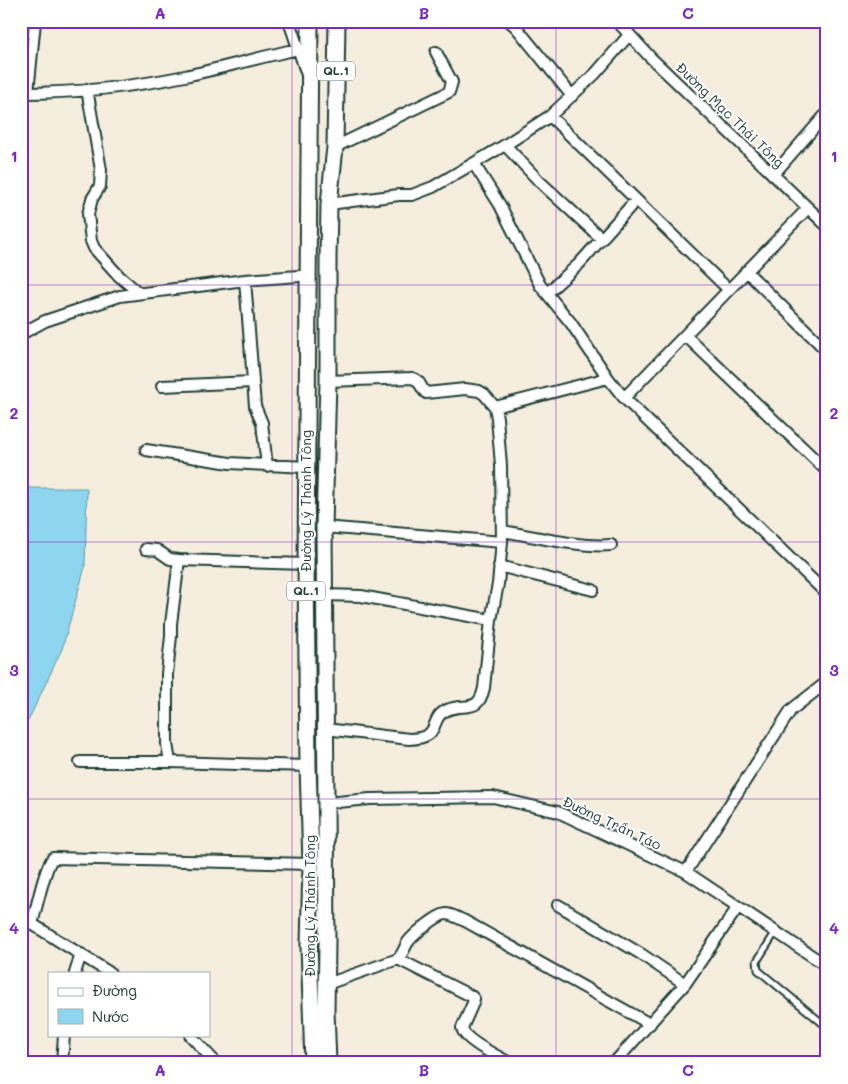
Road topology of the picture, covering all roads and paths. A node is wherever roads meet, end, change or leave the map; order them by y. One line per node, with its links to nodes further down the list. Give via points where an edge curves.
1 (35, 21): 12 (street)
2 (289, 21): 8 (street)
3 (310, 21): 10 (main road, QL.1)
4 (337, 21): 17 (main road, Đường Lý Thánh Tông / QL.1)
5 (509, 21): 13 (street)
6 (617, 21): 7 (street, Đường Mạc Thái Tông)
7 (629, 35): 13 (street); 19 (street, Đường Mạc Thái Tông)
8 (298, 49): 10 (street); 11 (street, via 185,76)
9 (436, 52): 17 (street, via 452,82 449,92)
10 (309, 82): 42 (main road, Đường Lý Thánh Tông / QL.1)
11 (87, 90): 12 (street); 29 (street, via 101,170 100,186 88,214 91,240 102,257)
12 (24, 93)
13 (572, 96): 15 (street)
14 (827, 112): 19 (street)
15 (550, 116): 16 (street); 20 (street)
16 (505, 145): 18 (street); 24 (street, via 533,176)
17 (335, 147): 21 (main road, Đường Lý Thánh Tông / QL.1)
18 (474, 164): 21 (street, via 412,195); 30 (street, via 500,205 537,280)
19 (773, 175): 22 (street, Đường Mạc Thái Tông)
20 (636, 200): 24 (street); 28 (street)
21 (329, 204): 35 (main road, Đường Lý Thánh Tông / QL.1)
22 (808, 208): 23 (street, Đường Mạc Thái Tông); 25 (street)
23 (827, 226)
24 (602, 239): 30 (street)
25 (746, 271): 28 (street); 33 (street)
26 (299, 276): 27 (street)
27 (245, 280): 29 (street); 36 (street)
28 (728, 289): 32 (street)
29 (139, 293): 31 (street, via 70,312)
30 (548, 293): 34 (street)
31 (21, 334)
32 (685, 335): 38 (street); 43 (street)
33 (827, 351)
34 (608, 378): 38 (street); 39 (street)
35 (328, 381): 39 (street, via 412,378 426,393 478,391); 44 (main road, Đường Lý Thánh Tông / QL.1)
36 (253, 382): 37 (street); 41 (street, via 254,406 262,423)
37 (162, 386)
38 (624, 398): 52 (street)
39 (495, 407): 45 (street, via 502,465)
40 (146, 450): 41 (street)
41 (267, 466): 42 (street)
42 (306, 467): 49 (main road, Đường Lý Thánh Tông / QL.1)
43 (827, 471)
44 (324, 527): 45 (street); 53 (main road, Đường Lý Thánh Tông / QL.1)
45 (502, 536): 46 (street); 50 (street)
46 (611, 545)
47 (146, 549): 48 (street, via 157,550)
48 (179, 560): 49 (street); 58 (street, via 167,674)
49 (306, 564): 60 (main road, Đường Lý Thánh Tông / QL.1)
50 (499, 566): 51 (street); 54 (street)
51 (593, 590)
52 (827, 594)
53 (325, 595): 54 (street, via 370,598); 56 (main road, Đường Lý Thánh Tông / QL.1)
54 (491, 620): 56 (street, via 484,688 478,703 447,710 440,715 430,734 420,739)
55 (827, 682): 63 (street, via 791,710)
56 (326, 729): 59 (main road, Đường Lý Thánh Tông / QL.1)
57 (80, 762): 58 (street)
58 (170, 762): 60 (street)
59 (327, 764): 60 (main road); 61 (main road, Đường Lý Thánh Tông / QL.1)
60 (308, 766): 62 (main road, Đường Lý Thánh Tông / QL.1)
61 (326, 803): 63 (street, Đường Trần Táo, via 493,797 558,812); 74 (main road, Đường Lý Thánh Tông / QL.1)
62 (311, 864): 67 (street, via 53,858); 82 (main road, Đường Lý Thánh Tông / QL.1, via 309,946)
63 (686, 872): 65 (street, Đường Trần Táo)
64 (558, 905): 75 (street)
65 (738, 907): 68 (street, Đường Trần Táo); 75 (street)
66 (21, 917): 67 (street)
67 (32, 924): 69 (street)
68 (775, 933): 71 (street, Đường Trần Táo); 77 (lane, via 757,961 758,970)
69 (81, 954): 72 (street); 73 (street)
70 (398, 959): 74 (street); 76 (street, via 407,942 438,916 454,916); 84 (street, via 471,996 474,1003 463,1032 472,1041)
71 (827, 966)
72 (75, 972)
73 (108, 972)
74 (327, 984): 83 (main road, Đường Lý Thánh Tông / QL.1)
75 (685, 984): 76 (street)
76 (650, 1024): 85 (street)
77 (827, 1027)
78 (64, 1036): 80 (street)
79 (191, 1036): 81 (street)
80 (62, 1063)
81 (216, 1063)
82 (313, 1063)
83 (328, 1063)
84 (510, 1063)
85 (614, 1063)

